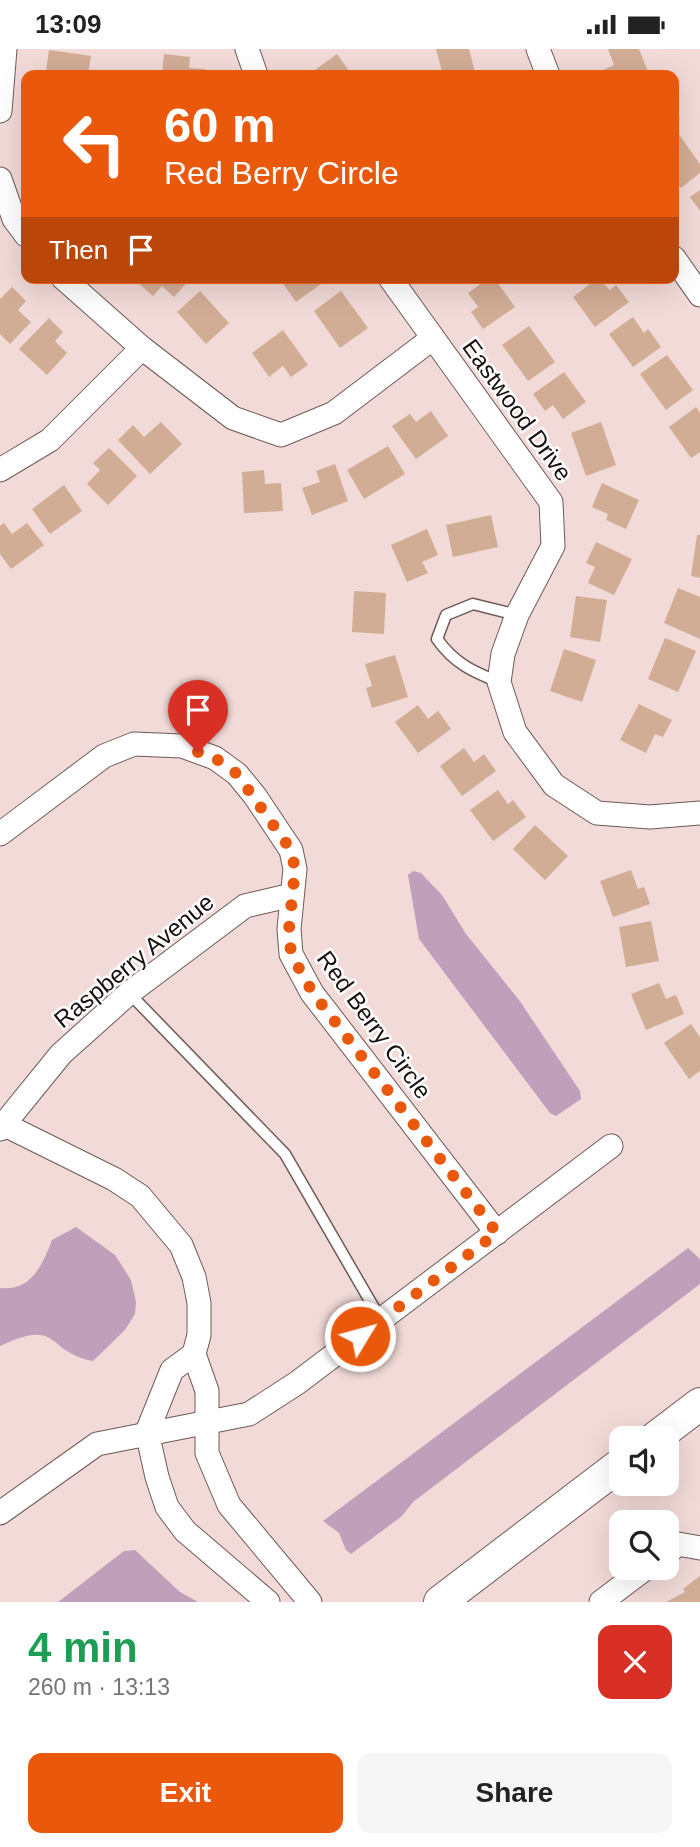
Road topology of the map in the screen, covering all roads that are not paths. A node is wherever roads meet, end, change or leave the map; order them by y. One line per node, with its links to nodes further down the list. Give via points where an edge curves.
1 (5, 49): 6 (street)
2 (247, 49): 4 (street)
3 (538, 49): 5 (street)
4 (255, 70)
5 (546, 70)
6 (0, 111)
7 (0, 179): 8 (street)
8 (21, 228)
9 (679, 265): 12 (street)
10 (70, 284): 14 (street)
11 (394, 284): 13 (street, Eastwood Drive)
12 (700, 295)
13 (433, 338): 14 (street, via 334,413 281,435 233,418); 16 (street, Eastwood Drive, via 551,502 553,546)
14 (142, 348): 15 (street, via 50,440)
15 (0, 470)
16 (517, 615): 17 (street, Eastwood Drive, via 503,654); 17 (lane, via 473,604 446,615 437,639 466,669)
17 (499, 683): 18 (street, Eastwood Drive, via 515,732 554,785 597,813 650,817)
18 (700, 813)
19 (0, 834): 20 (street, Red Berry Circle, via 104,756 134,744 182,745 215,758 237,774 255,796 291,850 295,869)
20 (292, 895): 21 (street, Raspberry Avenue, via 245,906); 24 (street, Red Berry Circle, via 291,954 313,993)
21 (128, 993): 22 (street, Raspberry Avenue, via 61,1054); 25 (lane, via 285,1154)
22 (2, 1127): 26 (street, via 114,1179 140,1196 162,1221 181,1245 194,1277 199,1303)
23 (611, 1146): 24 (street)
24 (497, 1233): 25 (street)
25 (381, 1320): 28 (street, via 249,1414)
26 (194, 1354): 28 (street, via 207,1391); 30 (street, via 172,1370)
27 (700, 1403): 29 (main road)
28 (209, 1422): 30 (street); 37 (street, via 207,1453 220,1489)
29 (671, 1426)
30 (147, 1432): 32 (street, via 97,1444); 36 (street, via 167,1507 209,1555)
31 (609, 1473): 38 (main road)
32 (0, 1513)
33 (679, 1544): 34 (street)
34 (700, 1548)
35 (630, 1580): 39 (street)
36 (268, 1602)
37 (310, 1602)
38 (440, 1602)
39 (601, 1602)

